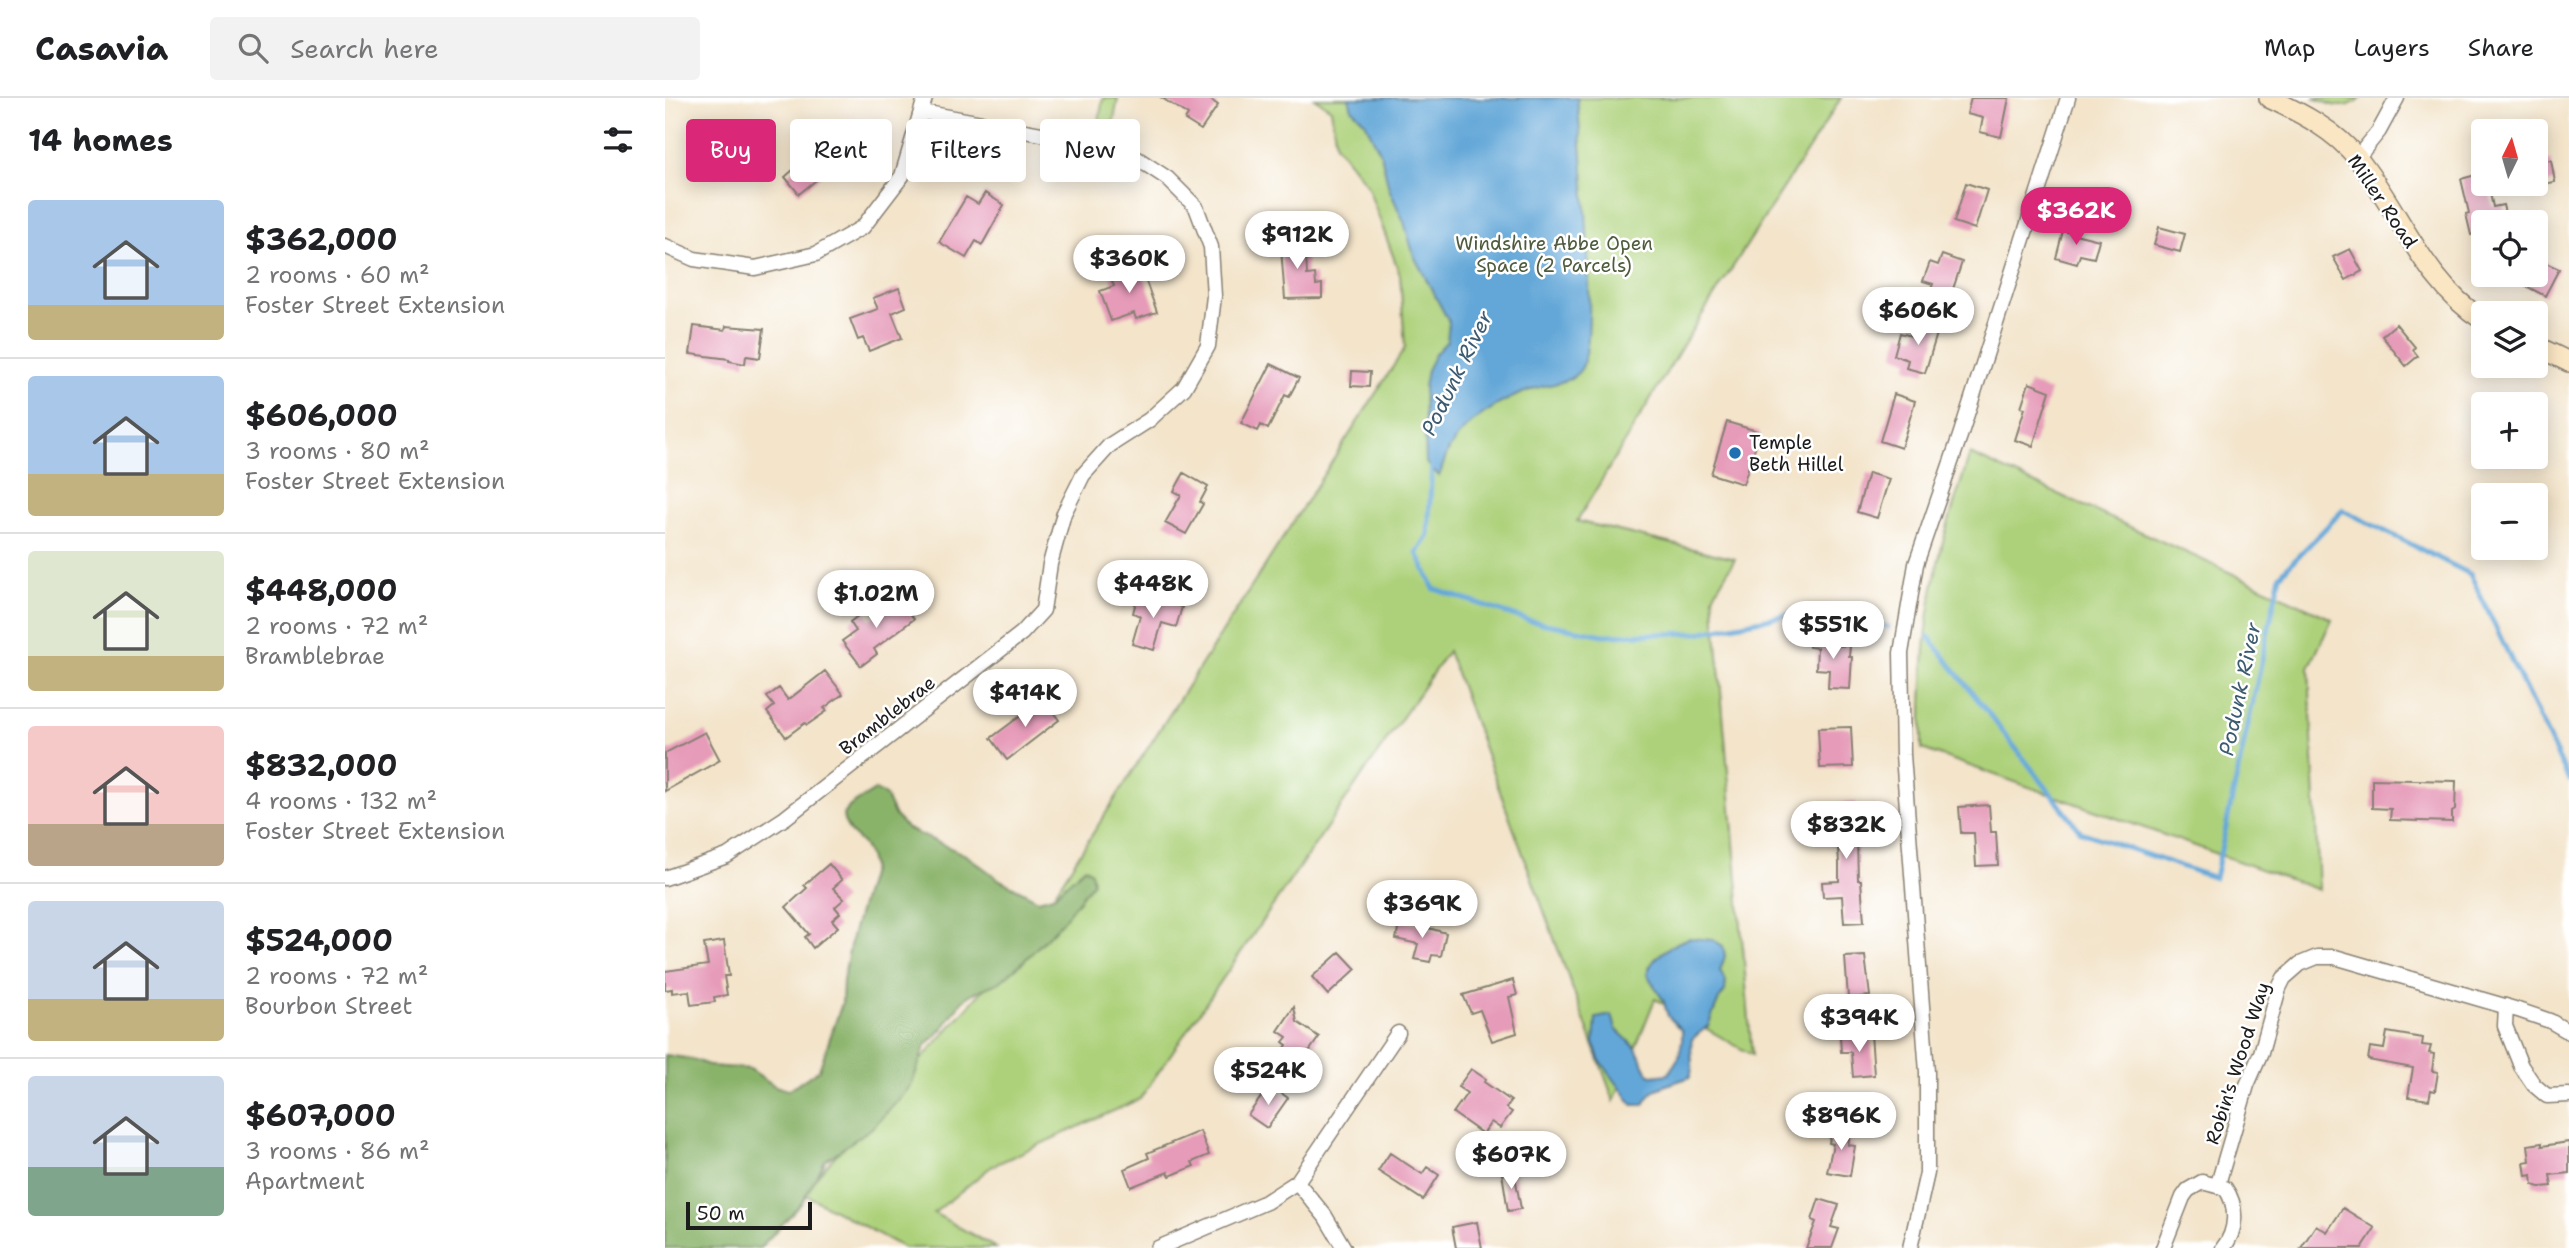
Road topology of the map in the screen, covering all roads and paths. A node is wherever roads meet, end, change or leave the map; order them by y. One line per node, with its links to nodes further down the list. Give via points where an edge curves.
1 (2068, 98): 19 (street, via 1916,564 1901,653 1903,755 1927,1072 1927,1172)
2 (2269, 98): 5 (street, Miller Road, via 2329,131)
3 (2397, 98): 5 (street)
4 (923, 105): 6 (street, via 902,176 863,227 817,254 754,268 695,259); 10 (street, Bramblebrae, via 1107,146 1167,178 1196,207 1211,247 1214,296 1208,346 1184,388 1110,445 1083,475 1064,513 1043,610 1022,633 785,818 727,856)
5 (2357, 158): 7 (street, Miller Road, via 2448,293)
6 (665, 246)
7 (2471, 311)
8 (2548, 351): 9 (street)
9 (2569, 362)
10 (665, 878)
11 (2506, 1006): 12 (street, Robin's Wood Way); 14 (street, via 2505,1026 2533,1085 2547,1096); 16 (street, Robin's Wood Way, via 2335,957 2317,957 2300,964 2284,978 2275,998)
12 (2569, 1032)
13 (1398, 1033): 15 (street)
14 (2569, 1095)
15 (1297, 1182): 17 (street, via 1266,1202); 18 (street)
16 (2218, 1184): 20 (street, via 2202,1182 2188,1190); 21 (street, via 2228,1192 2234,1214 2233,1230)
17 (1159, 1248)
18 (1344, 1248)
19 (1910, 1248)
20 (2163, 1248)
21 (2223, 1248)

